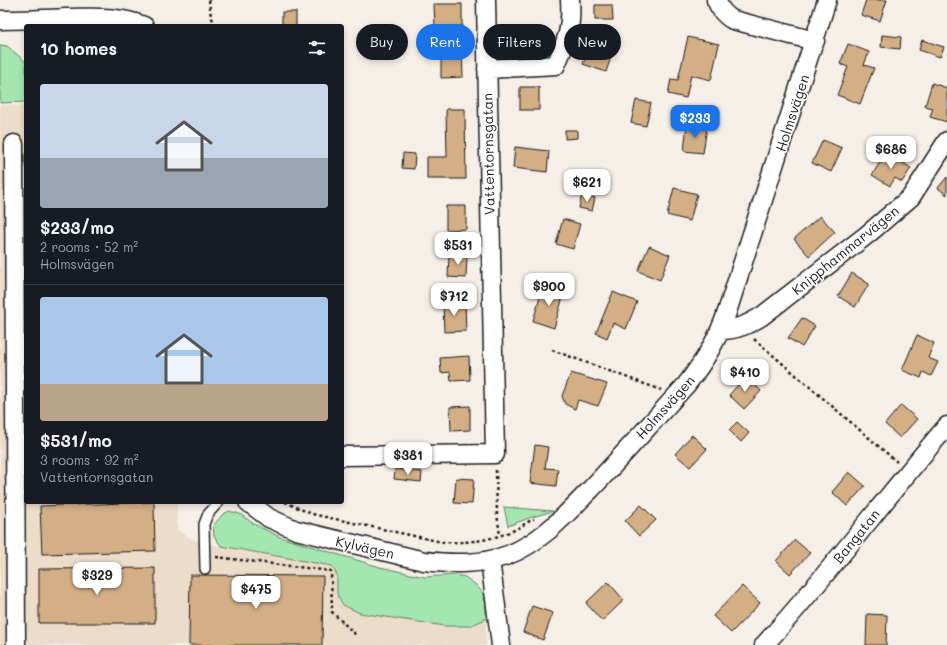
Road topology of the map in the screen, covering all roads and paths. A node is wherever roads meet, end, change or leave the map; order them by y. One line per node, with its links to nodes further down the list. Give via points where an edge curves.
1 (209, 0): 8 (path, via 211,17)
2 (486, 0): 10 (street, Vattentornsgatan)
3 (570, 0): 10 (street, via 568,36 556,65)
4 (716, 0): 9 (street, via 725,15 733,20)
5 (827, 0): 9 (street, Holmsvägen)
6 (0, 20): 7 (street, via 102,17 119,18)
7 (139, 24)
8 (216, 24)
9 (815, 41): 14 (street, Holmsvägen)
10 (486, 69): 18 (street, Vattentornsgatan)
11 (947, 141): 13 (street, Knipphammarvägen, via 910,197 868,234 762,316)
12 (14, 144): 30 (street)
13 (740, 327): 14 (street, Knipphammarvägen); 20 (path)
14 (721, 330): 16 (street, Holmsvägen, via 698,370)
15 (552, 350): 16 (path)
16 (676, 396): 24 (street, Holmsvägen)
17 (947, 426): 20 (street, Bangatan)
18 (495, 454): 19 (street); 25 (path)
19 (344, 456)
20 (908, 471): 32 (street, Bangatan)
21 (217, 504): 26 (lane, via 208,514 204,524)
22 (251, 504): 27 (street, Kylvägen, via 284,526 424,561 454,564)
23 (290, 504): 25 (path, via 312,514 442,542 481,541)
24 (557, 523): 25 (path, via 549,516 543,516); 27 (street, Holmsvägen, via 526,547)
25 (500, 535)
26 (204, 555): 28 (lane); 29 (path, via 331,571 332,612)
27 (490, 560): 31 (street)
28 (205, 569)
29 (356, 635)
30 (16, 645)
31 (501, 645)
32 (764, 645)

